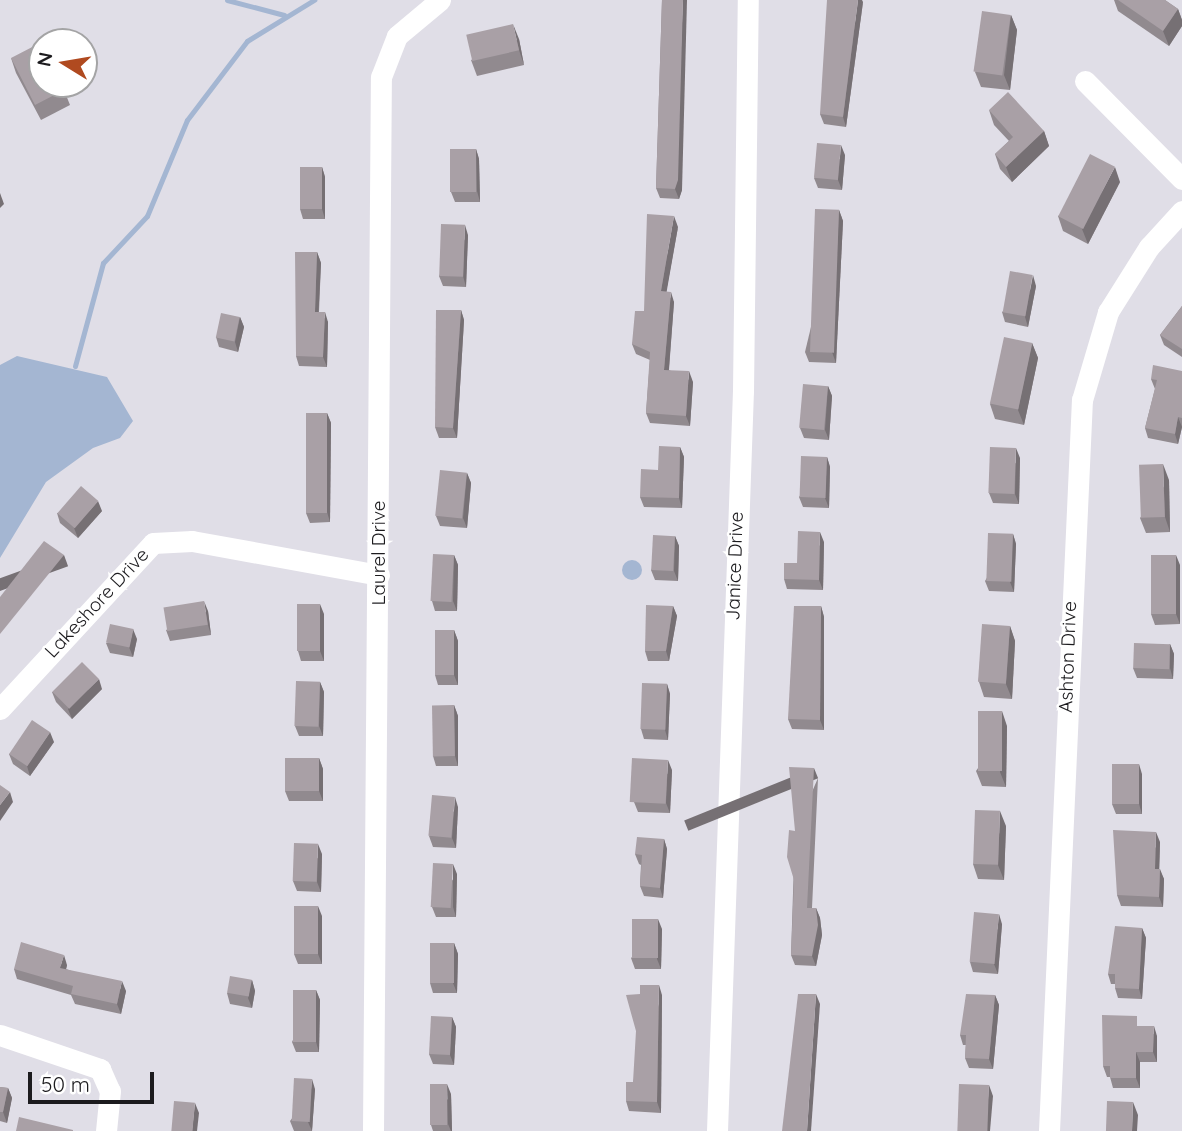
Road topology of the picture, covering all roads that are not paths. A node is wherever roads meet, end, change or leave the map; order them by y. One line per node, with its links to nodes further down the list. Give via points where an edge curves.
1 (440, 0): 6 (street, Laurel Drive, via 397,36 382,77)
2 (748, 0): 11 (street, Janice Drive, via 743,380)
3 (1085, 81): 4 (street)
4 (1182, 179)
5 (1182, 212): 12 (street, Ashton Drive, via 1149,247 1108,312 1082,400)
6 (379, 575): 7 (street, Lakeshore Drive, via 192,541 153,543); 10 (street, Laurel Drive)
7 (0, 709)
8 (0, 1035): 9 (street, via 100,1069 110,1091)
9 (106, 1131)
10 (373, 1131)
11 (717, 1131)
12 (1049, 1131)

